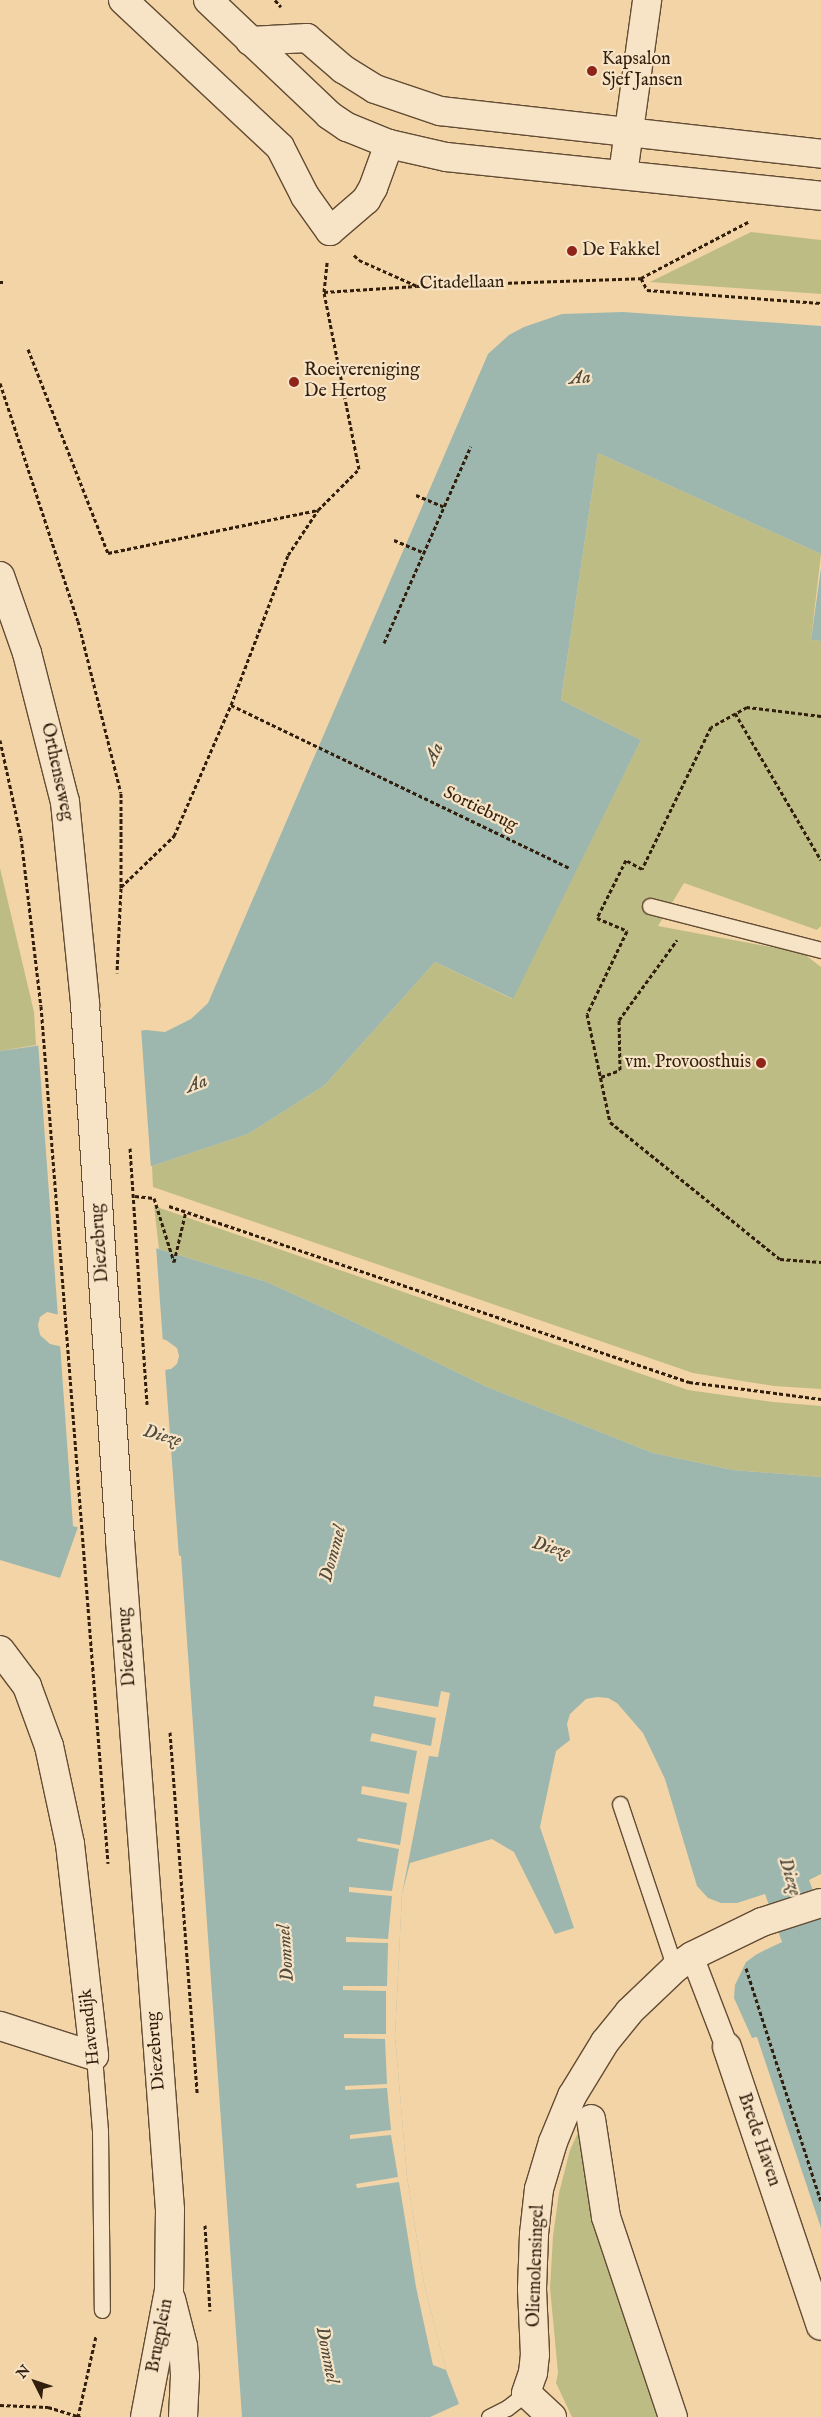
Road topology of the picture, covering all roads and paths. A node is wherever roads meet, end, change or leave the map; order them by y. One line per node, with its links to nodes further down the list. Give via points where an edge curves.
1 (123, 0): 11 (street, via 280,147 305,196)
2 (208, 0): 4 (street)
3 (647, 0): 5 (street)
4 (250, 41): 5 (street, via 307,38 343,69 376,89 440,110); 6 (street, via 329,115 346,127)
5 (627, 133): 7 (street); 8 (street)
6 (389, 144): 8 (street, via 446,156); 11 (street, via 366,200)
7 (821, 154)
8 (624, 174): 9 (street)
9 (821, 196)
10 (758, 223): 12 (path, Citadellaan, via 748,222)
11 (330, 231): 13 (path, Citadellaan, via 359,260)
12 (641, 278): 13 (path, Citadellaan); 14 (path, via 647,290)
13 (417, 286): 20 (path, via 324,292 359,469)
14 (821, 303)
15 (28, 349): 20 (path, via 108,553)
16 (0, 383): 31 (path, via 78,621 120,793)
17 (471, 446): 19 (path)
18 (416, 495): 19 (path)
19 (444, 507): 22 (path)
20 (318, 510): 25 (path, via 288,555)
21 (394, 540): 22 (path)
22 (424, 553): 24 (path)
23 (0, 576): 36 (street, Orthenseweg, via 27,653 66,802)
24 (384, 643)
25 (231, 705): 30 (path, Sortiebrug); 31 (path, via 174,836)
26 (735, 714): 27 (path, via 747,707); 29 (path); 37 (path, via 711,727 642,868 626,860 597,918 627,931 587,1014)
27 (821, 716)
28 (0, 740): 46 (path, Diezebrug, via 21,838 41,1006)
29 (821, 860)
30 (570, 868)
31 (121, 888): 35 (path)
32 (650, 906): 33 (lane)
33 (693, 917): 34 (lane); 37 (path, via 619,1020 620,1070)
34 (821, 950)
35 (117, 983)
36 (85, 1004): 56 (street, Diezebrug, via 120,1540 170,2210)
37 (601, 1077): 41 (path, via 610,1122 780,1259)
38 (134, 1196): 40 (path, via 154,1198 174,1262)
39 (169, 1206): 40 (path)
40 (186, 1211): 42 (path, via 689,1382)
41 (821, 1262)
42 (821, 1399)
43 (0, 1650): 53 (street, Havendijk, via 27,1686 49,1746 70,1844)
44 (170, 1729): 50 (path)
45 (620, 1804): 48 (lane)
46 (108, 1872)
47 (821, 1903): 48 (street, Oliemolensingel, via 762,1922)
48 (684, 1962): 52 (street, Brede Haven); 59 (street, Oliemolensingel, via 629,2012 605,2042 572,2096 553,2142 539,2189 534,2234 532,2289 536,2356)
49 (746, 1968): 55 (path)
50 (190, 1977)
51 (0, 2026): 53 (street)
52 (727, 2048): 58 (street, Brede Haven)
53 (94, 2056): 57 (lane, Havendijk, via 100,2131)
54 (591, 2119): 66 (street, via 606,2217)
55 (821, 2202)
56 (169, 2290): 62 (street, Brugplein); 63 (street, Brugplein, via 183,2346)
57 (102, 2310)
58 (821, 2326)
59 (526, 2393): 64 (lane); 65 (street)
60 (0, 2405): 61 (path, via 48,2406)
61 (79, 2417)
62 (145, 2417)
63 (183, 2417)
64 (489, 2417)
65 (552, 2417)
66 (672, 2417)

